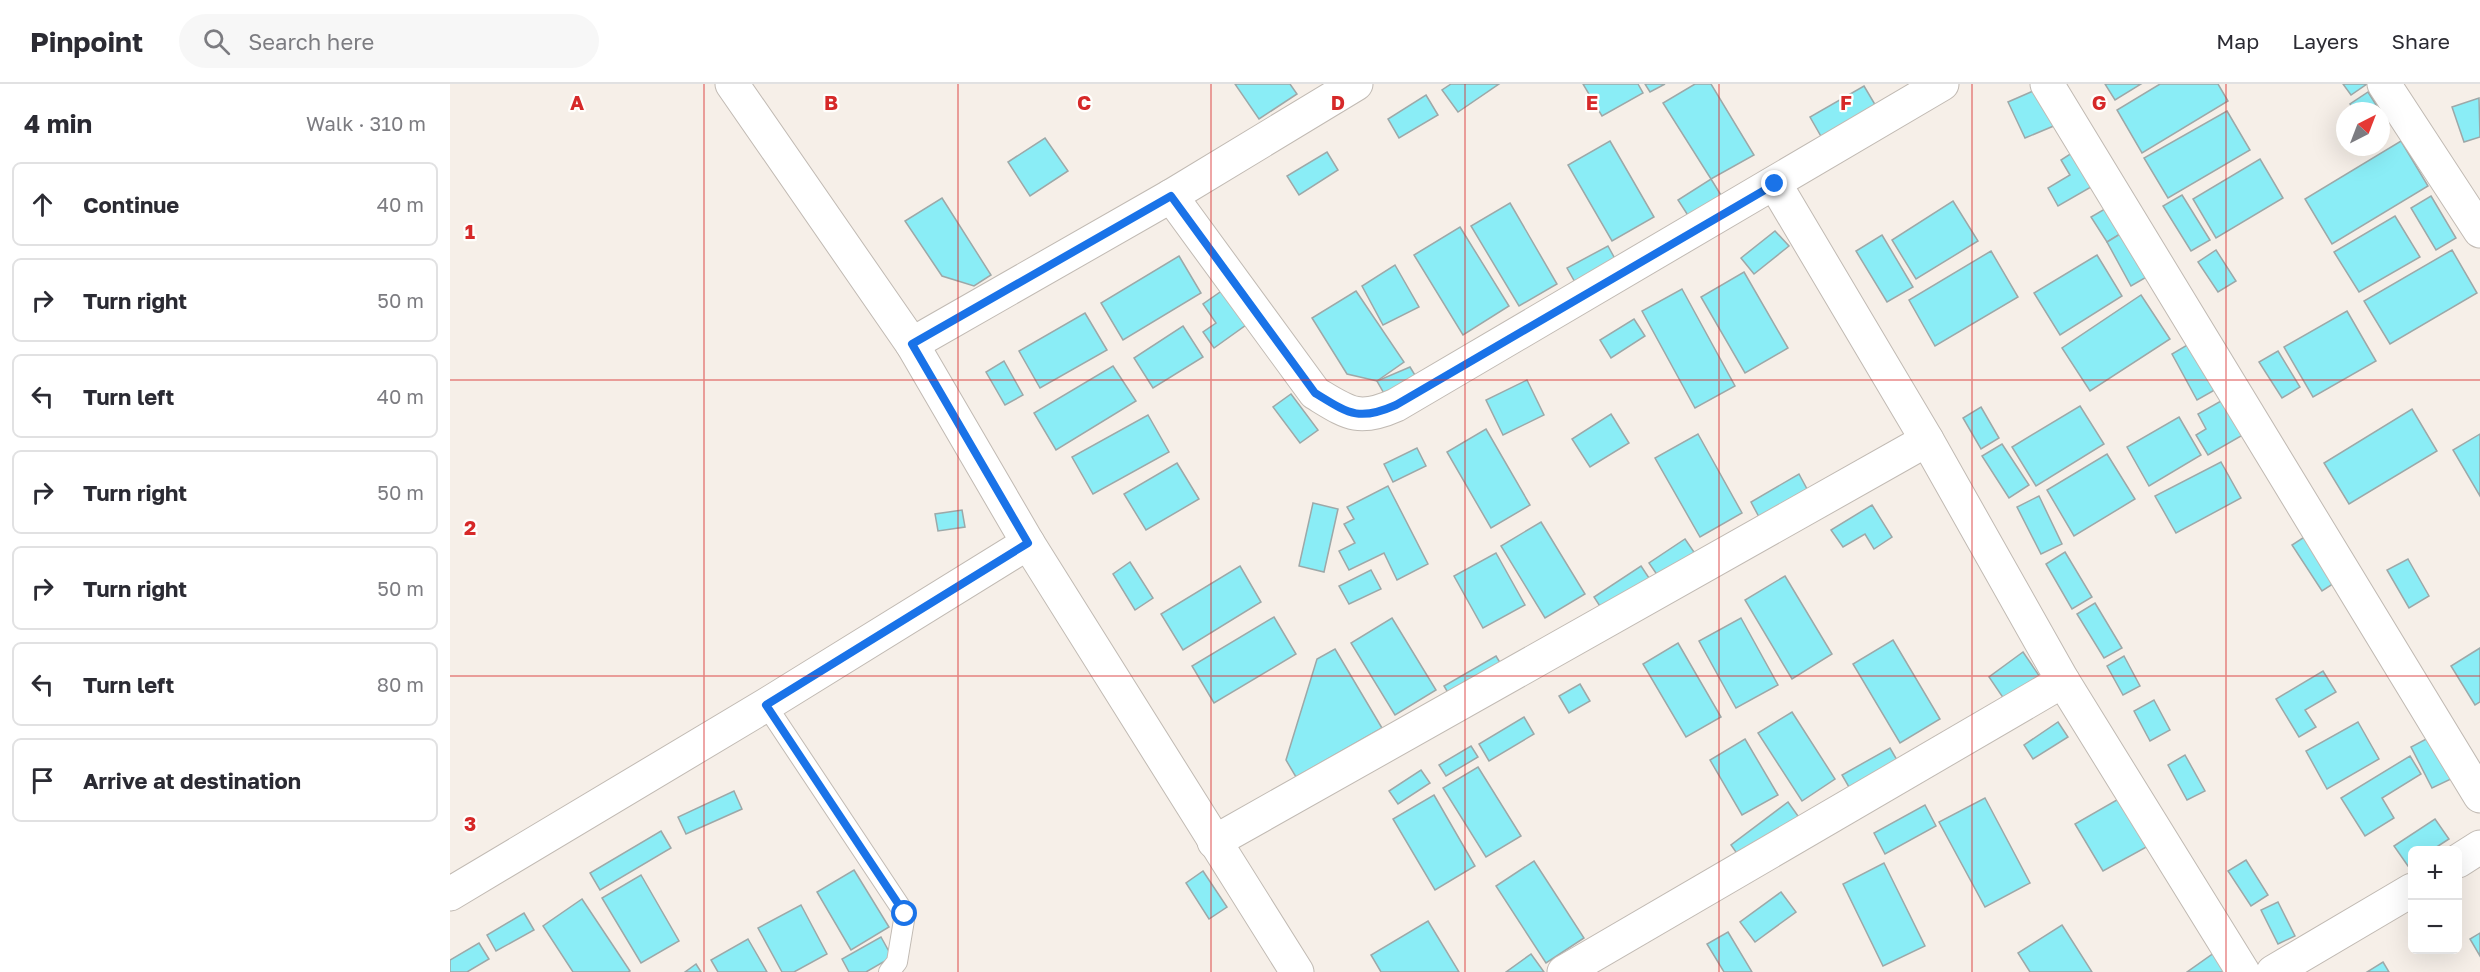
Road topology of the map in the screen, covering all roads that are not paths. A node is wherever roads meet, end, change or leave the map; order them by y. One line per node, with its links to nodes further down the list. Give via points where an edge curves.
1 (732, 84): 9 (street)
2 (1356, 84): 7 (street)
3 (1942, 84): 6 (street)
4 (2047, 84): 14 (street)
5 (2384, 84): 8 (street)
6 (1775, 184): 7 (street, via 1375,414 1348,413 1315,393); 10 (street)
7 (1171, 196): 9 (street)
8 (2480, 231)
9 (912, 344): 11 (street)
10 (1927, 440): 12 (street); 15 (street)
11 (1028, 543): 13 (street); 15 (street)
12 (2063, 681): 22 (street); 23 (street)
13 (766, 705): 19 (street); 20 (lane, via 905,914 897,962)
14 (2480, 796)
15 (1214, 842): 21 (street)
16 (2480, 847): 17 (street)
17 (2462, 858)
18 (2408, 892): 24 (street)
19 (450, 894)
20 (890, 972)
21 (1297, 972)
22 (1564, 972)
23 (2243, 972)
24 (2273, 972)

